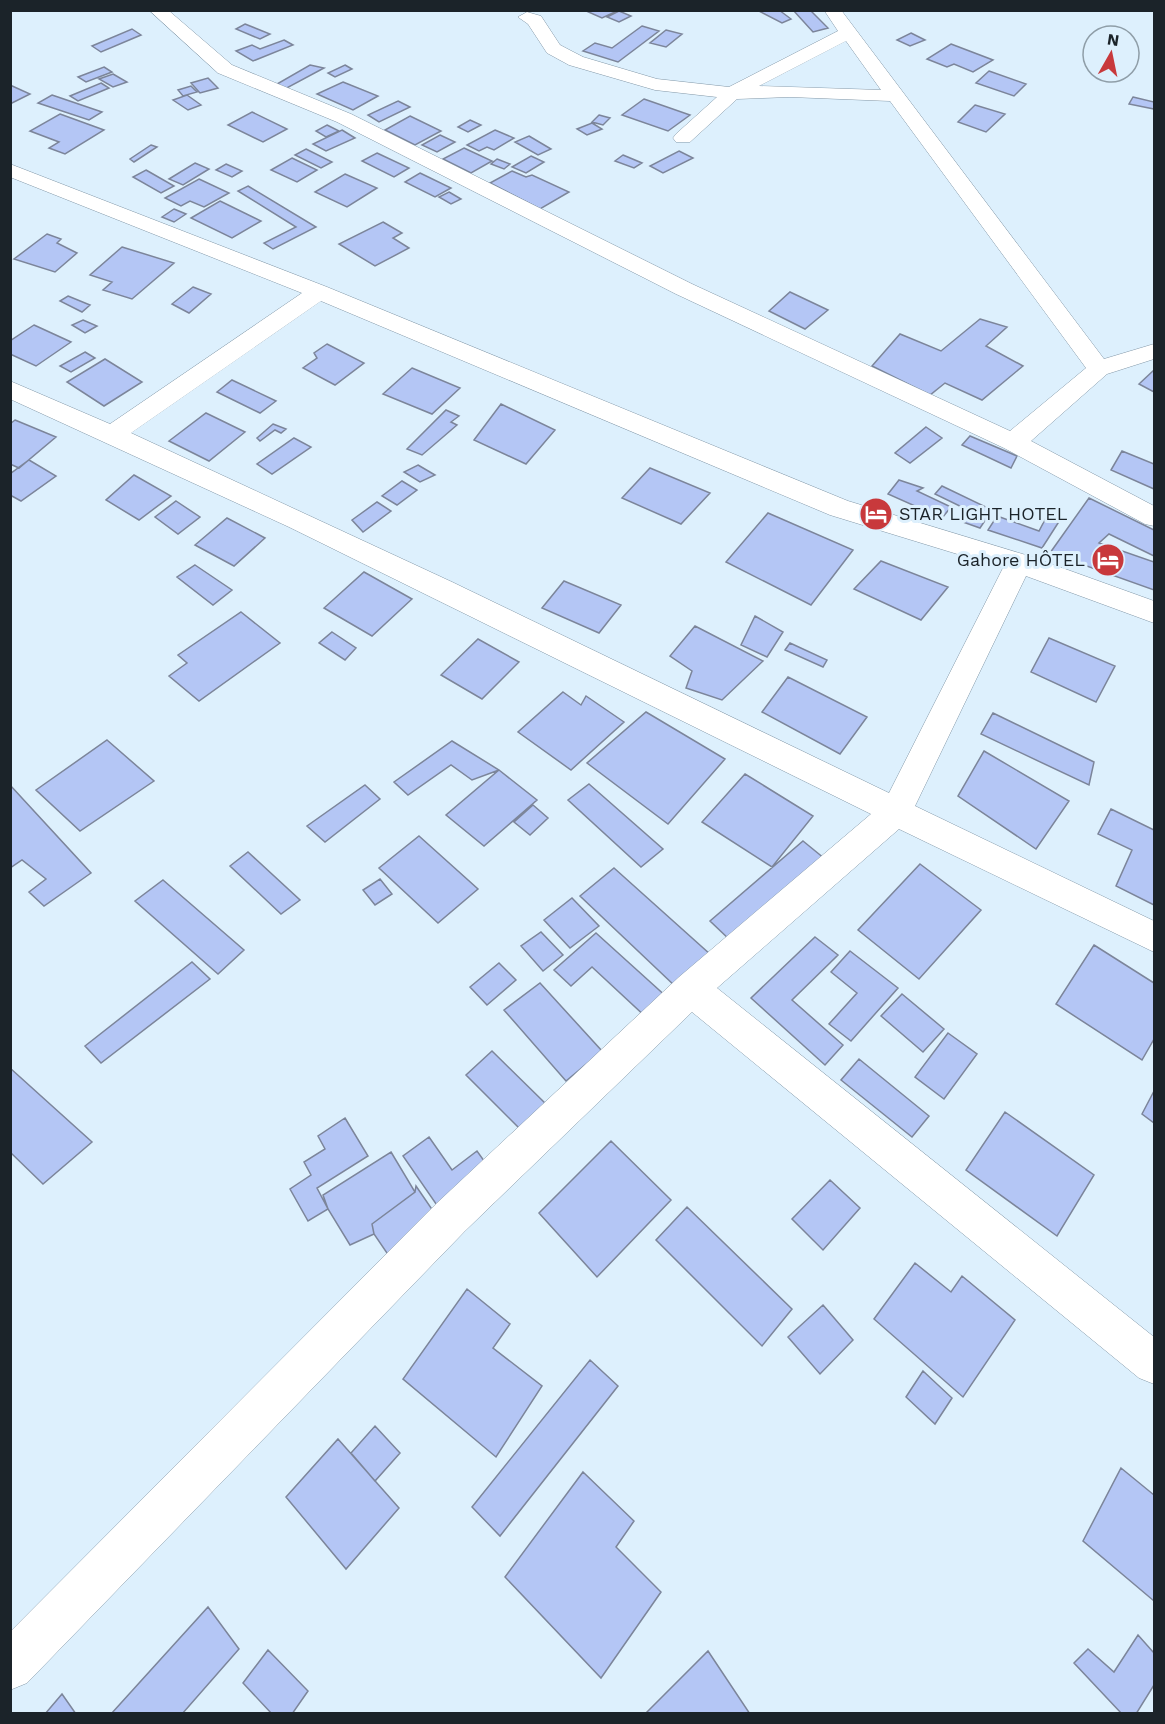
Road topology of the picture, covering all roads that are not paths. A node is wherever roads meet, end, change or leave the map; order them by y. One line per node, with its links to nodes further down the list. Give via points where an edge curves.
1 (157, 10): 13 (street, via 225,69 344,118 684,290)
2 (527, 16): 4 (street, via 535,20 553,49 576,61 655,84)
3 (845, 19): 4 (street); 5 (street)
4 (732, 93): 5 (street, via 790,91); 6 (street)
5 (897, 96): 10 (street)
6 (683, 138)
7 (10, 170): 8 (street)
8 (319, 292): 12 (street); 15 (street, via 839,508)
9 (1155, 351): 10 (street)
10 (1099, 369): 13 (street)
11 (10, 389): 12 (street)
12 (113, 434): 17 (street, via 482,609)
13 (1013, 442): 14 (street)
14 (1155, 517)
15 (1019, 562): 16 (street); 17 (street)
16 (1155, 612)
17 (895, 813): 18 (street); 19 (street)
18 (1155, 937)
19 (690, 989): 20 (street); 21 (street, via 451,1217)
20 (1155, 1363)
21 (10, 1666)

